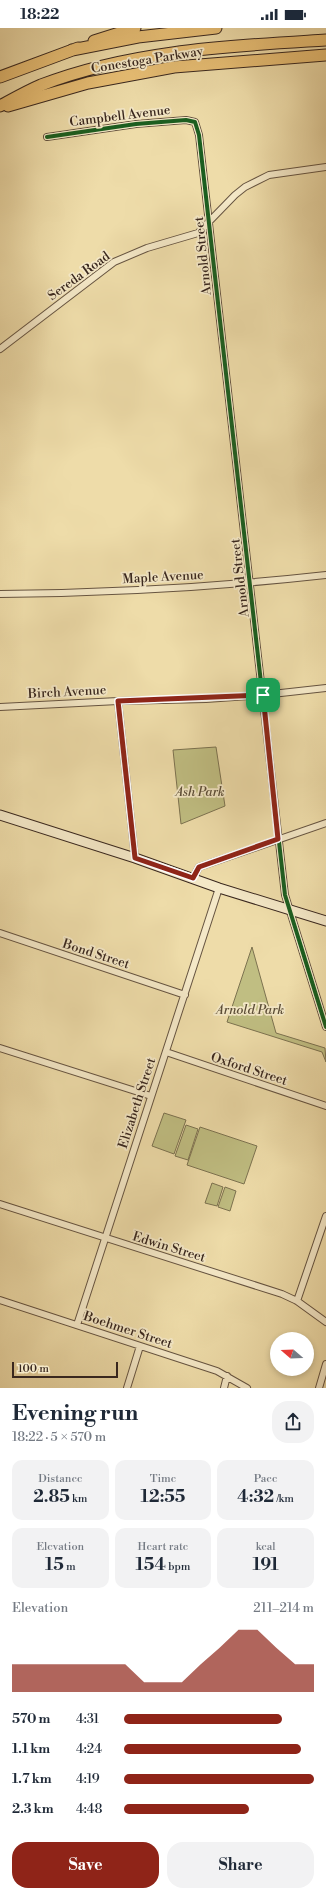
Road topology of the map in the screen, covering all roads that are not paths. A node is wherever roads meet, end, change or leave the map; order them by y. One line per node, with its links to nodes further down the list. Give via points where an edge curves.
1 (135, 28): 4 (highway, Conestoga Parkway, via 102,37)
2 (216, 28): 4 (highway, Conestoga Parkway, via 138,37)
3 (326, 40): 7 (highway, Conestoga Parkway, via 168,52 90,69 40,86)
4 (72, 50): 6 (highway, Conestoga Parkway)
5 (326, 55): 7 (highway, Conestoga Parkway, via 174,67 88,83 22,103)
6 (0, 77)
7 (0, 106)
8 (195, 122): 9 (street, Campbell Avenue, via 186,120 136,124); 11 (street, Arnold Street, via 200,135)
9 (47, 137)
10 (326, 167): 11 (street, Sereda Road, via 269,175 245,187)
11 (209, 221): 12 (street, Sereda Road, via 198,233 147,248 114,262); 14 (street, Arnold Street)
12 (0, 349)
13 (326, 575): 14 (street, Maple Avenue)
14 (250, 584): 15 (street, Maple Avenue, via 76,593); 17 (street, Arnold Street)
15 (0, 594)
16 (326, 688): 17 (street, Birch Avenue)
17 (263, 695): 18 (street, Birch Avenue); 22 (street, Arnold Street)
18 (118, 701): 19 (street, Birch Avenue); 23 (street)
19 (0, 707)
20 (0, 815): 23 (main road)
21 (326, 823): 22 (street)
22 (278, 839): 24 (street, via 199,867); 26 (street, Arnold Street, via 285,895)
23 (135, 858): 24 (main road)
24 (193, 878): 25 (main road)
25 (219, 888): 26 (main road); 29 (street, Elizabeth Street)
26 (290, 910): 27 (main road); 30 (street, Arnold Street)
27 (326, 921)
28 (0, 933): 29 (street, Bond Street)
29 (185, 995): 32 (street, Elizabeth Street)
30 (326, 1027)
31 (0, 1048): 33 (street)
32 (166, 1052): 33 (street, Elizabeth Street); 34 (street, Oxford Street)
33 (150, 1096): 37 (street, Elizabeth Street)
34 (326, 1106)
35 (0, 1204): 37 (street, Edwin Street)
36 (326, 1216): 39 (street)
37 (105, 1238): 39 (street, Edwin Street); 41 (street, Elizabeth Street)
38 (0, 1300): 41 (street, Boehmer Street)
39 (297, 1301): 40 (street, Edwin Street)
40 (326, 1322)
41 (77, 1325): 42 (street, Boehmer Street)
42 (140, 1346): 44 (street, Boehmer Street, via 217,1370); 45 (street)
43 (326, 1364): 48 (street)
44 (227, 1376): 46 (street); 47 (street, Boehmer Street)
45 (127, 1388)
46 (224, 1388)
47 (247, 1388)
48 (319, 1388)

